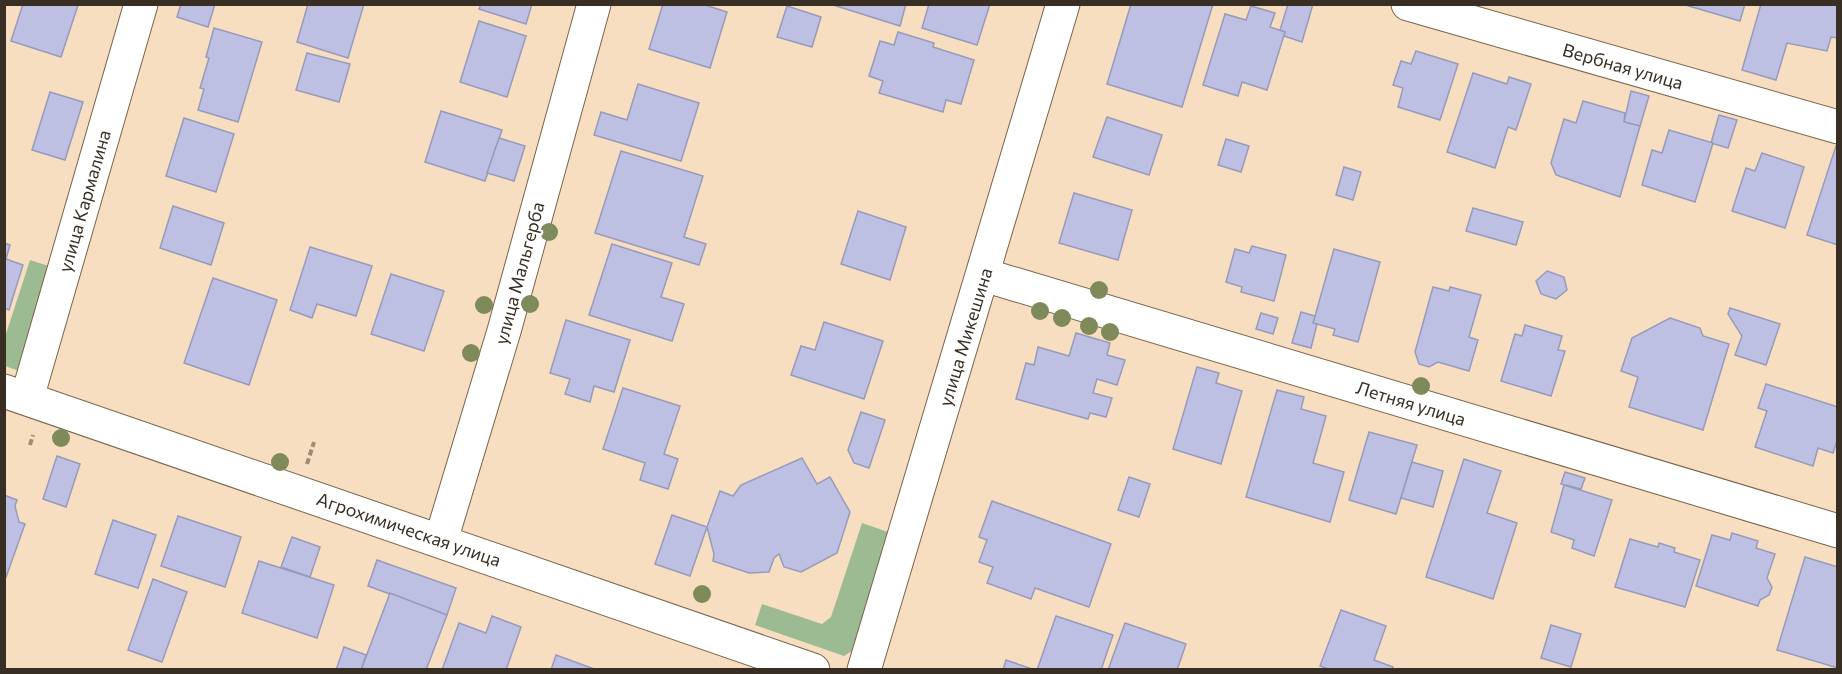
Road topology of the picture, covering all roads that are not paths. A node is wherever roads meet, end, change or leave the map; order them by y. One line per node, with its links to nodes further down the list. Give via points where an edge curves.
1 (141, 4): 7 (street, улица Кармалина)
2 (594, 4): 9 (street, улица Мальгерба, via 504,331)
3 (1063, 4): 6 (street, улица Микешина)
4 (1408, 4): 5 (street, Вербная улица)
5 (1838, 127)
6 (984, 275): 8 (street, Летняя улица); 11 (street, улица Микешина)
7 (16, 394): 9 (street, Агрохимическая улица)
8 (1838, 531)
9 (441, 540): 10 (street, Агрохимическая улица)
10 (813, 669)
11 (864, 669)

